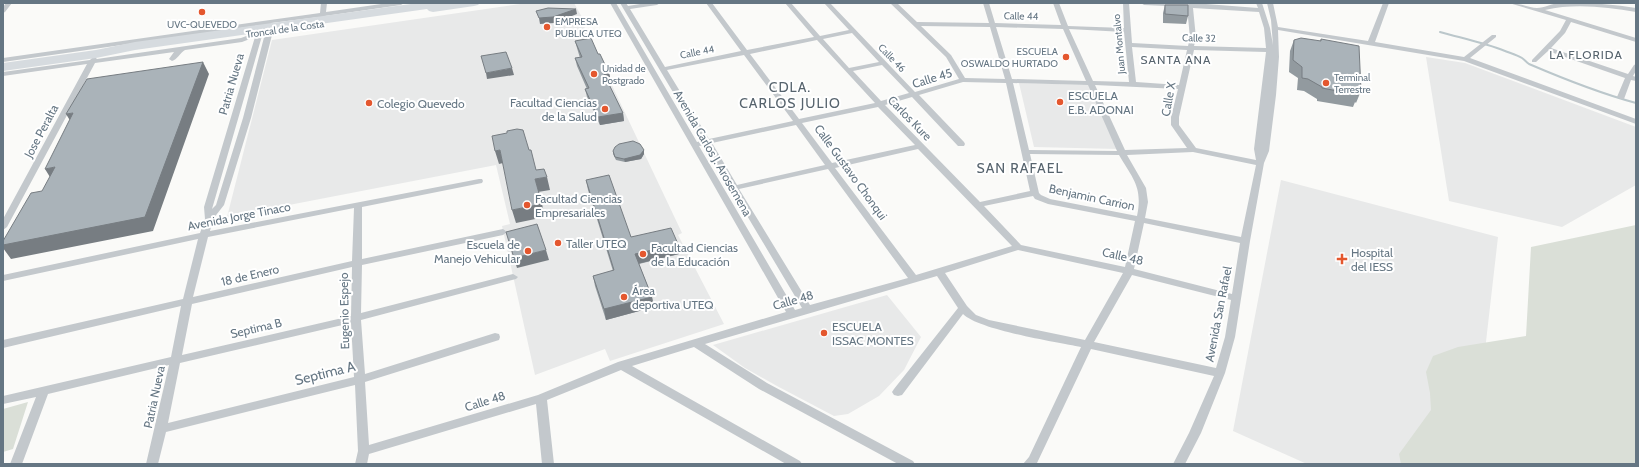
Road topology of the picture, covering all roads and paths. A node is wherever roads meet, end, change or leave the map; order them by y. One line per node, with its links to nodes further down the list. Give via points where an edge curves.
1 (8, 3): 29 (street)
2 (324, 3): 30 (street)
3 (401, 3): 26 (street)
4 (443, 3): 26 (highway, Troncal de la Costa)
5 (474, 3): 36 (highway, Troncal de la Costa)
6 (613, 3): 71 (street, Avenida Carlos J. Arosemena)
7 (657, 3): 23 (street)
8 (709, 3): 47 (street, Calle Gustavo Chonqui)
9 (788, 3): 40 (street, Carlos Kure)
10 (826, 3): 38 (street, Calle 46)
11 (893, 3): 32 (street)
12 (986, 3): 33 (street, Benjamin Carrion)
13 (1056, 3): 34 (street)
14 (1126, 3): 37 (street, Juan Montalvo)
15 (1144, 3): 22 (street)
16 (1270, 3): 35 (street, Avenida San Rafael)
17 (1386, 3): 42 (street)
18 (1512, 3): 27 (street)
19 (1521, 3): 27 (street)
20 (1564, 3): 27 (street); 28 (street)
21 (1626, 3): 25 (street)
22 (1190, 4): 24 (street); 44 (street, Calle X, via 1193,38)
23 (624, 6): 55 (street, Avenida Carlos J. Arosemena)
24 (1260, 6): 46 (street, Avenida San Rafael)
25 (1636, 6)
26 (375, 7): 30 (highway, Troncal de la Costa)
27 (1539, 10): 31 (street)
28 (1636, 10)
29 (3, 11)
30 (322, 17): 36 (highway, Troncal de la Costa)
31 (1570, 19): 41 (street); 45 (street, via 1563,32)
32 (915, 24): 33 (street, Calle 44); 59 (street, via 949,56)
33 (993, 25): 34 (street, Calle 44); 60 (street, Benjamin Carrion)
34 (1065, 27): 37 (street, Calle 44); 61 (street)
35 (1275, 28): 42 (street); 76 (street, Avenida San Rafael, via 1277,50 1265,151)
36 (266, 29): 48 (highway, Troncal de la Costa, via 132,51); 48 (street, via 242,40 185,48 178,51 172,59 172,53 166,51); 83 (street, Patria Nueva, via 208,207); 83 (street, Patria Nueva, via 247,118 220,205)
37 (1127, 30): 43 (street, Juan Montalvo)
38 (853, 31): 40 (street, Calle 44); 52 (street, Calle 46)
39 (1494, 36): 49 (street)
40 (818, 38): 47 (street, Calle 44); 56 (street, Carlos Kure)
41 (1636, 40)
42 (1370, 43): 49 (street)
43 (1128, 45): 44 (street, Calle 32); 62 (street, Juan Montalvo)
44 (1190, 48): 46 (street, Calle 32); 63 (street, Calle X)
45 (1548, 49): 51 (street); 58 (street)
46 (1270, 50): 76 (street, Avenida San Rafael, via 1258,149)
47 (746, 53): 55 (street, Calle 44); 67 (street, Calle Gustavo Chonqui)
48 (96, 54): 50 (street); 54 (highway, Troncal de la Costa); 57 (street); 85 (street, Jose Peralta)
49 (1466, 59): 68 (street)
50 (3, 60)
51 (1534, 61)
52 (883, 63): 56 (street); 64 (street, Calle 46)
53 (1636, 66): 58 (street)
54 (3, 67)
55 (662, 69): 69 (street, Avenida Carlos J. Arosemena)
56 (848, 70): 66 (street, Carlos Kure)
57 (3, 74)
58 (1632, 78): 65 (street)
59 (963, 80): 60 (street, Calle 45); 64 (street, Calle 45)
60 (1009, 81): 61 (street, Calle 45); 74 (street, Benjamin Carrion)
61 (1091, 84): 62 (street, Calle 45); 75 (street)
62 (1133, 84): 63 (street, Calle 45)
63 (1181, 87): 73 (street, Calle X, via 1174,122)
64 (914, 95): 66 (street, Calle 45); 70 (street, Calle 46)
65 (1621, 97)
66 (880, 104): 67 (street, Calle 45); 72 (street, Carlos Kure)
67 (799, 122): 69 (street, Calle 45); 77 (street, Calle Gustavo Chonqui)
68 (1636, 122)
69 (707, 142): 71 (street, Calle 45); 79 (street, Avenida Carlos J. Arosemena)
70 (961, 144)
71 (694, 145): 100 (street, Avenida Carlos J. Arosemena)
72 (920, 146): 77 (street); 82 (street, Carlos Kure)
73 (1193, 150): 75 (street); 76 (street)
74 (1025, 152): 75 (street); 80 (street, Benjamin Carrion)
75 (1122, 153): 84 (street, via 1142,188 1144,202)
76 (1260, 162): 88 (street, Avenida San Rafael)
77 (831, 166): 79 (street); 95 (street, Calle Gustavo Chonqui)
78 (479, 181): 81 (street, Avenida Jorge Tinaco)
79 (734, 188): 99 (street, Avenida Carlos J. Arosemena)
80 (1035, 193): 82 (street); 84 (street, Benjamin Carrion, via 1048,201)
81 (358, 205): 87 (street, Avenida Jorge Tinaco); 90 (street, Eugenio Espejo)
82 (978, 205): 89 (street, Carlos Kure)
83 (209, 219): 87 (street, Patria Nueva)
84 (1141, 220): 88 (street, Benjamin Carrion); 91 (street)
85 (3, 227)
86 (503, 232): 90 (street, 18 de Enero)
87 (204, 235): 94 (street, Avenida Jorge Tinaco); 97 (street, Patria Nueva)
88 (1245, 241): 96 (street, Avenida San Rafael)
89 (1018, 247): 91 (street, Calle 48); 92 (street, Calle 48)
90 (356, 263): 97 (street, 18 de Enero); 101 (street, Eugenio Espejo)
91 (1128, 271): 96 (street, Calle 48); 105 (street)
92 (939, 272): 95 (street, Calle 48); 98 (street)
93 (513, 277): 101 (street, Septima B)
94 (3, 278)
95 (914, 279): 99 (street, Calle 48)
96 (1236, 298): 108 (street, Avenida San Rafael, via 1230,336)
97 (187, 303): 103 (street, 18 de Enero); 106 (street, Patria Nueva)
98 (963, 308): 105 (street, via 972,317 987,323); 111 (street)
99 (808, 310): 100 (street, Calle 48)
100 (792, 314): 104 (street, Calle 48)
101 (356, 318): 106 (street, Septima B); 109 (street, Eugenio Espejo)
102 (495, 337): 109 (street, Septima A)
103 (3, 344)
104 (696, 344): 107 (street, Calle 48); 121 (street, via 763,386)
105 (1088, 344): 108 (street); 122 (street)
106 (175, 360): 110 (street, Septima B); 114 (street, Patria Nueva)
107 (622, 365): 112 (street, Calle 48); 120 (street)
108 (1220, 373): 123 (street, Avenida San Rafael, via 1196,433)
109 (360, 380): 114 (street, Septima A); 115 (street, Eugenio Espejo)
110 (44, 390): 113 (street, Septima B); 116 (street)
111 (898, 392)
112 (541, 398): 115 (street, Calle 48); 119 (street)
113 (3, 400)
114 (161, 429): 117 (street, Patria Nueva)
115 (364, 451): 118 (street, Eugenio Espejo)
116 (16, 464)
117 (152, 464)
118 (361, 464)
119 (548, 464)
120 (796, 464)
121 (909, 464)
122 (1029, 464)
123 (1179, 464)

